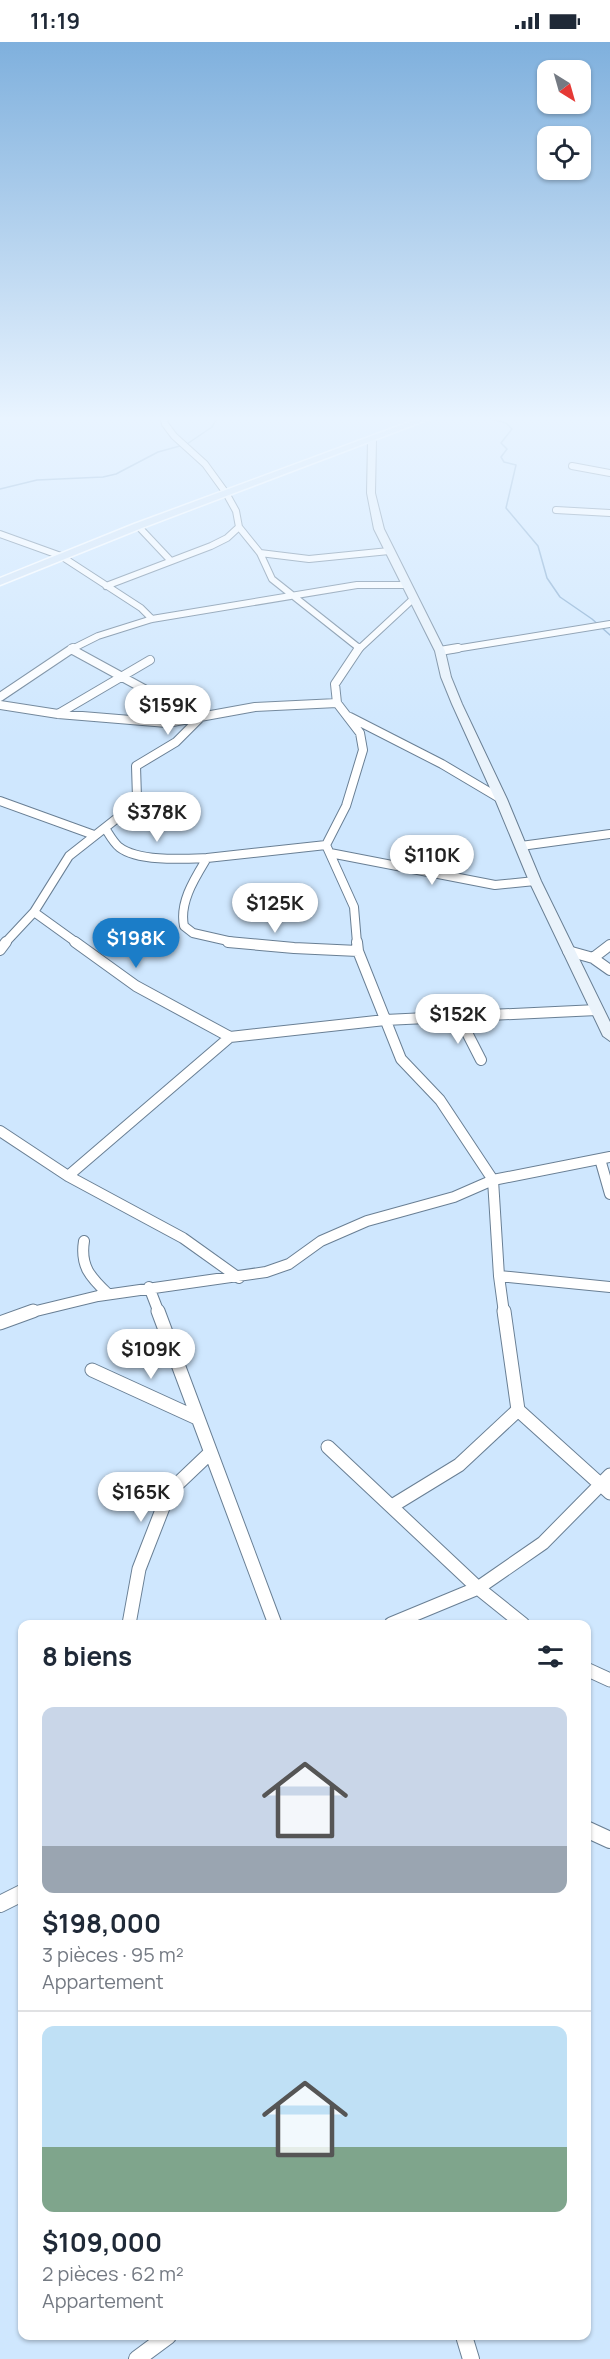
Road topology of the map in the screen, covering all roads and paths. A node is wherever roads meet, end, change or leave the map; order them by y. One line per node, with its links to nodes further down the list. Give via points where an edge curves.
1 (146, 523): 4 (main road)
2 (238, 523): 5 (street)
3 (378, 523): 7 (street)
4 (138, 526): 9 (main road); 10 (street)
5 (239, 527): 8 (street); 10 (street, via 227,538)
6 (0, 534): 9 (street)
7 (389, 550): 8 (street, via 299,560); 12 (street)
8 (260, 553): 14 (street, via 272,579)
9 (61, 556): 11 (main road); 13 (street)
10 (171, 561): 13 (street)
11 (1, 581)
12 (406, 585): 14 (street, via 357,585); 15 (street)
13 (106, 586): 16 (street)
14 (291, 595): 16 (street); 18 (street)
15 (413, 599): 18 (street); 20 (street)
16 (152, 619): 19 (street)
17 (609, 625): 20 (street)
18 (359, 648): 24 (street, via 335,684)
19 (71, 649): 22 (street); 23 (street)
20 (440, 651): 29 (street, via 446,677)
21 (150, 660): 22 (street)
22 (120, 676): 26 (street); 28 (street)
23 (0, 697)
24 (338, 703): 27 (street); 28 (street, via 255,707)
25 (0, 705): 26 (street)
26 (58, 714): 28 (street, via 167,723)
27 (347, 716): 29 (street); 35 (street, via 360,733 363,750)
28 (199, 719): 31 (street, via 176,742 136,766 137,798)
29 (501, 799): 34 (street)
30 (0, 801): 33 (street)
31 (105, 828): 33 (street); 36 (street, via 118,846 131,852 174,860)
32 (610, 834): 34 (street)
33 (94, 835): 38 (street, via 69,856)
34 (521, 846): 37 (street)
35 (328, 849): 36 (street); 37 (street, via 495,885); 42 (street, via 354,907)
36 (207, 858): 42 (street, via 189,888 183,923 186,930 256,946)
37 (536, 881): 43 (street)
38 (34, 912): 39 (street); 50 (street, via 136,986)
39 (4, 940): 41 (street)
40 (610, 945): 44 (street)
41 (0, 950)
42 (358, 951): 48 (street)
43 (568, 951): 44 (street); 46 (street)
44 (593, 958): 45 (street)
45 (610, 970)
46 (597, 1010): 47 (street); 49 (street)
47 (459, 1017): 48 (street); 51 (street)
48 (385, 1020): 50 (street); 55 (street, via 400,1059 441,1100)
49 (610, 1036)
50 (230, 1037): 54 (street)
51 (482, 1060)
52 (0, 1131): 54 (street)
53 (605, 1158): 55 (street); 56 (street)
54 (68, 1176): 59 (street, via 183,1238)
55 (494, 1179): 58 (street); 59 (street, via 454,1197 367,1221 321,1241 289,1264)
56 (610, 1194)
57 (84, 1241): 62 (street, via 80,1258 85,1272)
58 (499, 1276): 61 (street); 65 (street)
59 (239, 1278): 60 (street)
60 (148, 1287): 62 (street); 66 (street)
61 (610, 1287)
62 (108, 1294): 63 (street)
63 (0, 1323)
64 (92, 1370): 66 (street)
65 (518, 1410): 70 (street); 72 (street, via 459,1465)
66 (197, 1418): 68 (street)
67 (328, 1447): 72 (street)
68 (210, 1453): 74 (street, via 169,1492 139,1569); 75 (street)
69 (610, 1474): 70 (street)
70 (599, 1484): 71 (street); 73 (street, via 543,1543)
71 (610, 1493)
72 (392, 1506): 73 (street)
73 (478, 1588): 76 (street); 77 (street)
74 (130, 1620)
75 (273, 1620)
76 (401, 1620)
77 (518, 1620)
78 (591, 1670): 79 (street)
79 (610, 1680)
80 (591, 1831): 81 (street)
81 (610, 1840)
82 (18, 1895): 83 (street)
83 (0, 1904)
84 (163, 2340): 86 (street)
85 (465, 2340): 87 (street)
86 (137, 2359)
87 (471, 2359)

